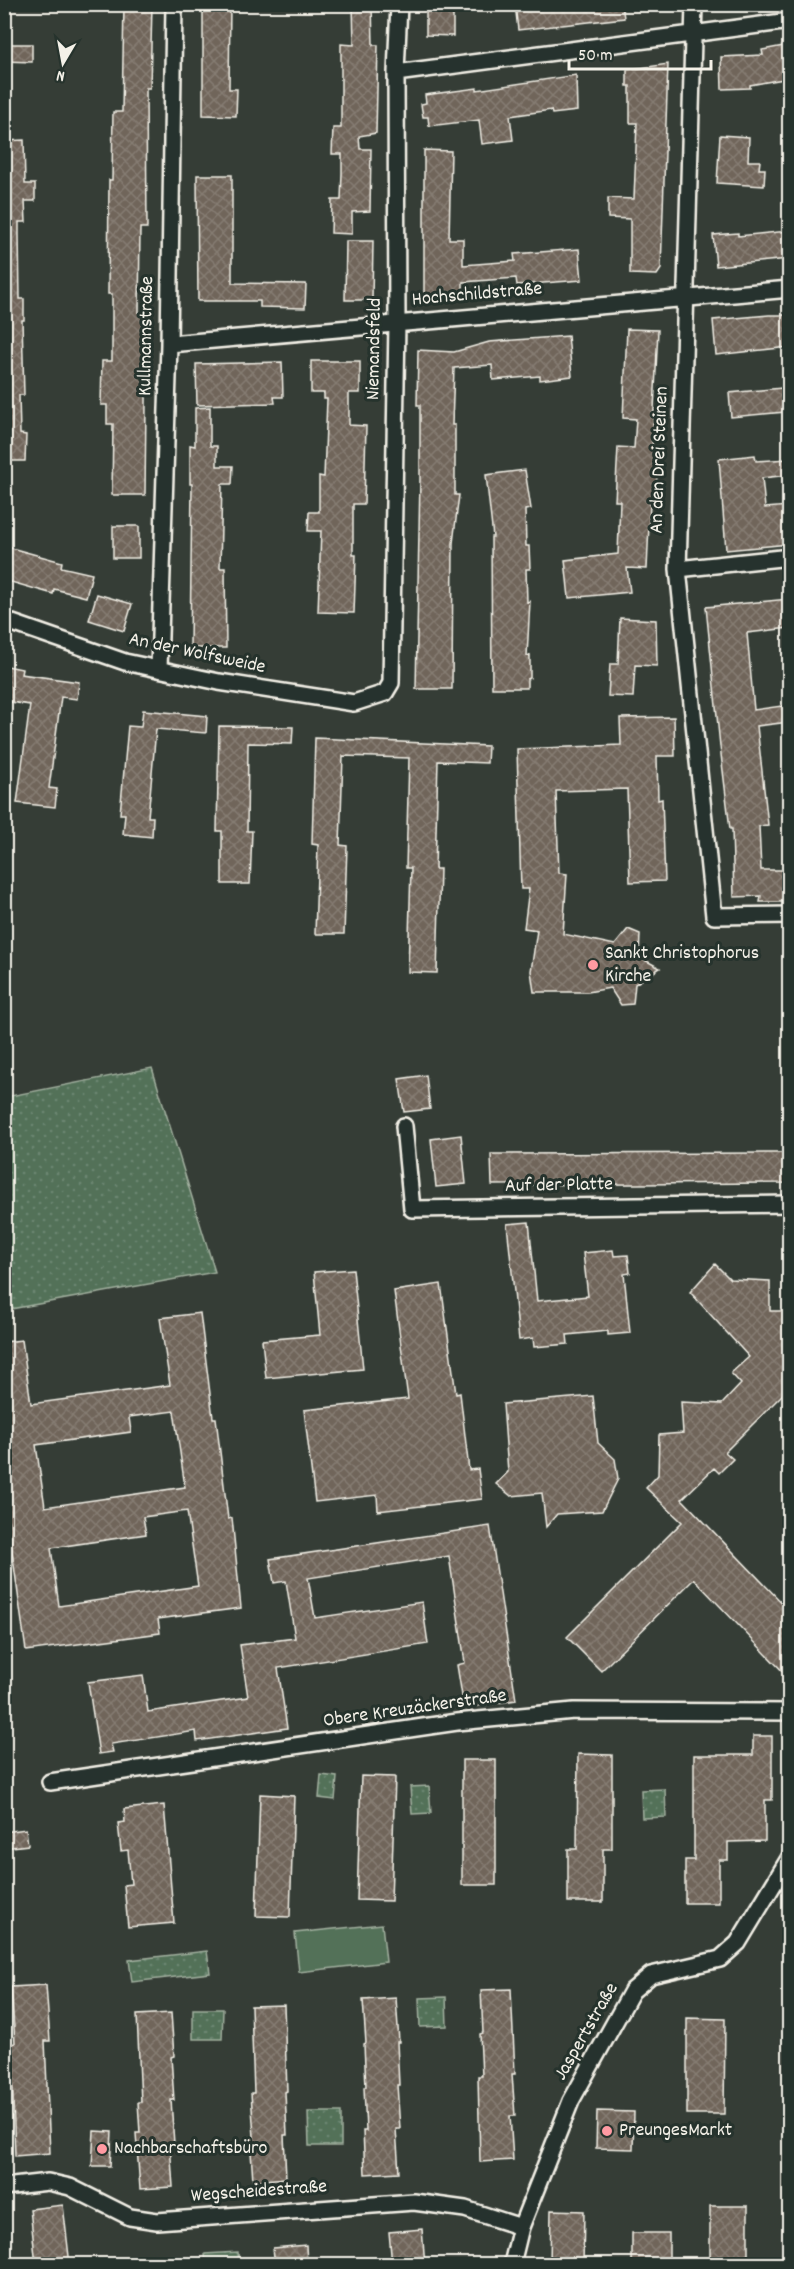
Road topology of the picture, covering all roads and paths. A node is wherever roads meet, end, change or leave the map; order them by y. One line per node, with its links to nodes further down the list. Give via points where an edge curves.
1 (174, 4): 10 (street, Kullmannstraße)
2 (399, 4): 6 (street, Niemandsfeld)
3 (694, 4): 5 (street, An den Drei Steinen)
4 (789, 21): 5 (street)
5 (692, 35): 6 (street); 8 (street, An den Drei Steinen)
6 (396, 73): 9 (street, Niemandsfeld)
7 (789, 289): 8 (street, Hochschildstraße)
8 (687, 298): 9 (street, Hochschildstraße); 12 (street, An den Drei Steinen)
9 (397, 323): 10 (street, Hochschildstraße); 15 (street, Niemandsfeld, via 391,683)
10 (169, 344): 14 (street, Kullmannstraße)
11 (789, 557): 12 (street)
12 (678, 568): 16 (street, An den Drei Steinen, via 714,915)
13 (4, 620): 14 (street, An der Wolfsweide, via 125,662)
14 (159, 669): 15 (street, An der Wolfsweide, via 307,698 354,703)
15 (385, 693)
16 (789, 915)
17 (404, 1126): 18 (street, Auf der Platte, via 412,1209)
18 (789, 1204)
19 (789, 1712): 20 (street, Obere Kreuzäckerstraße, via 574,1711 457,1722)
20 (50, 1782)
21 (789, 1857): 23 (street, Jaspertstraße, via 738,1943 720,1959 651,1975 632,1991 571,2101)
22 (4, 2187): 23 (street, Wegscheidestraße, via 48,2182 70,2187 129,2217 157,2221 414,2202 465,2209)
23 (521, 2227): 24 (street, Jaspertstraße)
24 (512, 2265)

